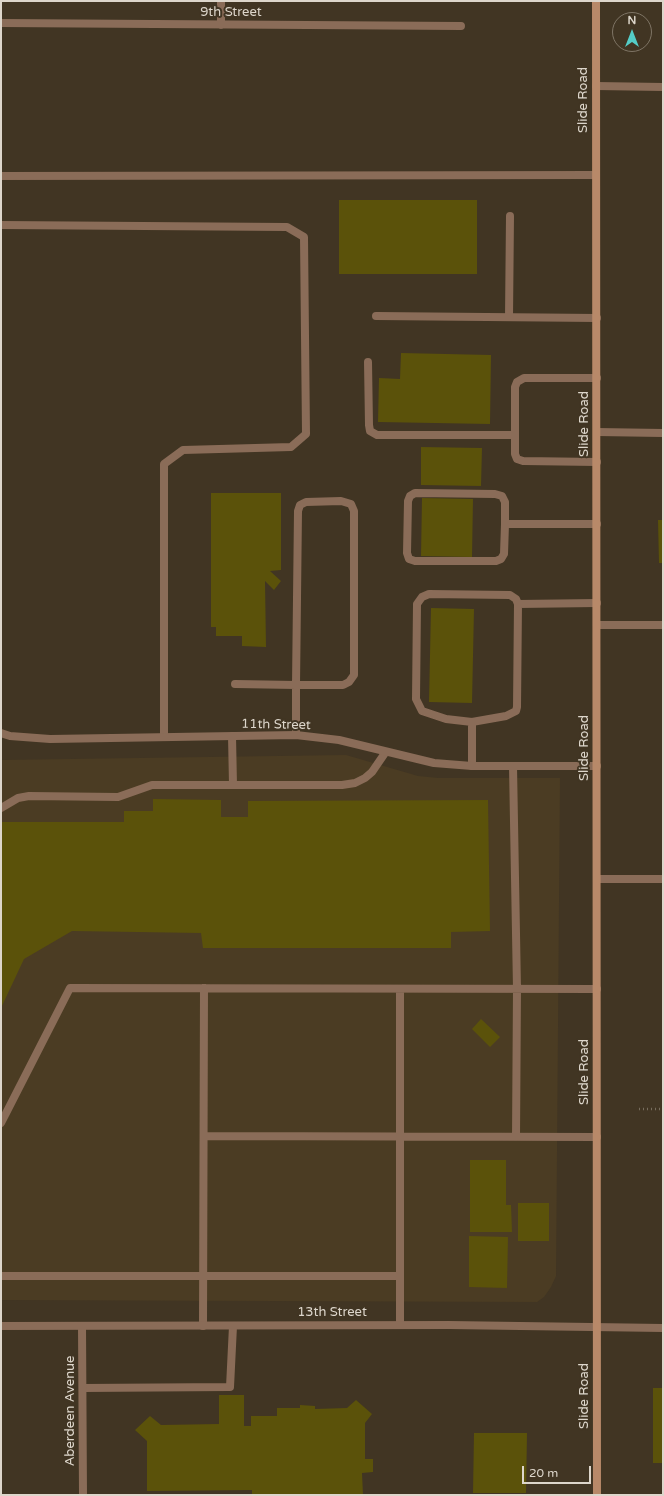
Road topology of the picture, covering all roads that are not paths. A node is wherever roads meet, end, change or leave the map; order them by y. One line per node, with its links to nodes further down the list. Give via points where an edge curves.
1 (221, 1): 4 (street)
2 (596, 1): 6 (main road, Slide Road)
3 (1, 22): 4 (street, 9th Street)
4 (221, 25): 5 (street, 9th Street)
5 (461, 26)
6 (596, 86): 7 (street); 9 (main road, Slide Road)
7 (663, 86)
8 (1, 176): 9 (street)
9 (596, 176): 14 (main road, Slide Road)
10 (510, 216): 13 (street)
11 (1, 225): 33 (street, via 287,227 304,237 306,434 291,447 183,450 164,464)
12 (376, 316): 13 (street)
13 (509, 317): 14 (street)
14 (597, 318): 16 (main road, Slide Road)
15 (368, 362): 19 (street, via 369,425 370,431 377,435)
16 (597, 378): 17 (main road, Slide Road); 19 (street, via 524,378 518,382 515,387)
17 (597, 432): 18 (street); 20 (main road, Slide Road)
18 (663, 433)
19 (515, 436): 20 (street, via 515,454 523,461)
20 (597, 462): 22 (main road, Slide Road)
21 (505, 524): 21 (street, via 504,554 496,561 409,559 408,501 415,493 502,496 505,502); 22 (street)
22 (597, 524): 23 (main road, Slide Road)
23 (597, 603): 24 (street); 25 (main road, Slide Road)
24 (518, 604): 29 (street, via 518,706 516,711 506,716); 29 (street, via 510,595 429,594 417,604 416,699 422,711 446,719)
25 (597, 625): 26 (street); 37 (main road, Slide Road)
26 (663, 625)
27 (235, 684): 28 (street)
28 (296, 685): 28 (street, via 343,685 354,675 354,511 351,504 341,501 306,502 300,505 298,511); 31 (street)
29 (472, 722): 35 (street)
30 (1, 734): 33 (street, 11th Street, via 50,739)
31 (296, 735): 32 (street, 11th Street); 34 (street, 11th Street, via 338,740)
32 (232, 736): 33 (street, 11th Street); 38 (street)
33 (164, 737)
34 (385, 753): 35 (street, 11th Street, via 434,763); 38 (street, via 372,772 355,783)
35 (472, 766): 36 (street, 11th Street)
36 (513, 766): 37 (street, 11th Street); 44 (street)
37 (597, 766): 40 (main road, Slide Road)
38 (233, 785): 39 (street, via 152,785 118,797 29,796 18,798)
39 (1, 808)
40 (597, 879): 41 (street); 45 (main road, Slide Road)
41 (663, 879)
42 (204, 988): 43 (street); 46 (street, via 70,988); 47 (street)
43 (400, 989): 44 (street); 48 (street)
44 (517, 989): 45 (street); 49 (street)
45 (597, 989): 50 (main road, Slide Road)
46 (1, 1123)
47 (204, 1136): 48 (street); 52 (street)
48 (400, 1136): 49 (street); 53 (street)
49 (516, 1136): 50 (street)
50 (597, 1137): 59 (main road, Slide Road)
51 (1, 1276): 52 (street)
52 (203, 1276): 53 (street); 57 (street)
53 (400, 1276): 54 (street)
54 (400, 1325): 58 (street, 13th Street); 59 (street, 13th Street)
55 (1, 1326): 56 (street, 13th Street)
56 (82, 1326): 57 (street, 13th Street); 61 (street, Aberdeen Avenue)
57 (203, 1326): 58 (street, 13th Street)
58 (233, 1326): 61 (street, via 230,1387)
59 (597, 1328): 60 (street, 13th Street); 63 (main road, Slide Road)
60 (663, 1328)
61 (83, 1388): 62 (street, Aberdeen Avenue)
62 (83, 1495)
63 (597, 1495)

